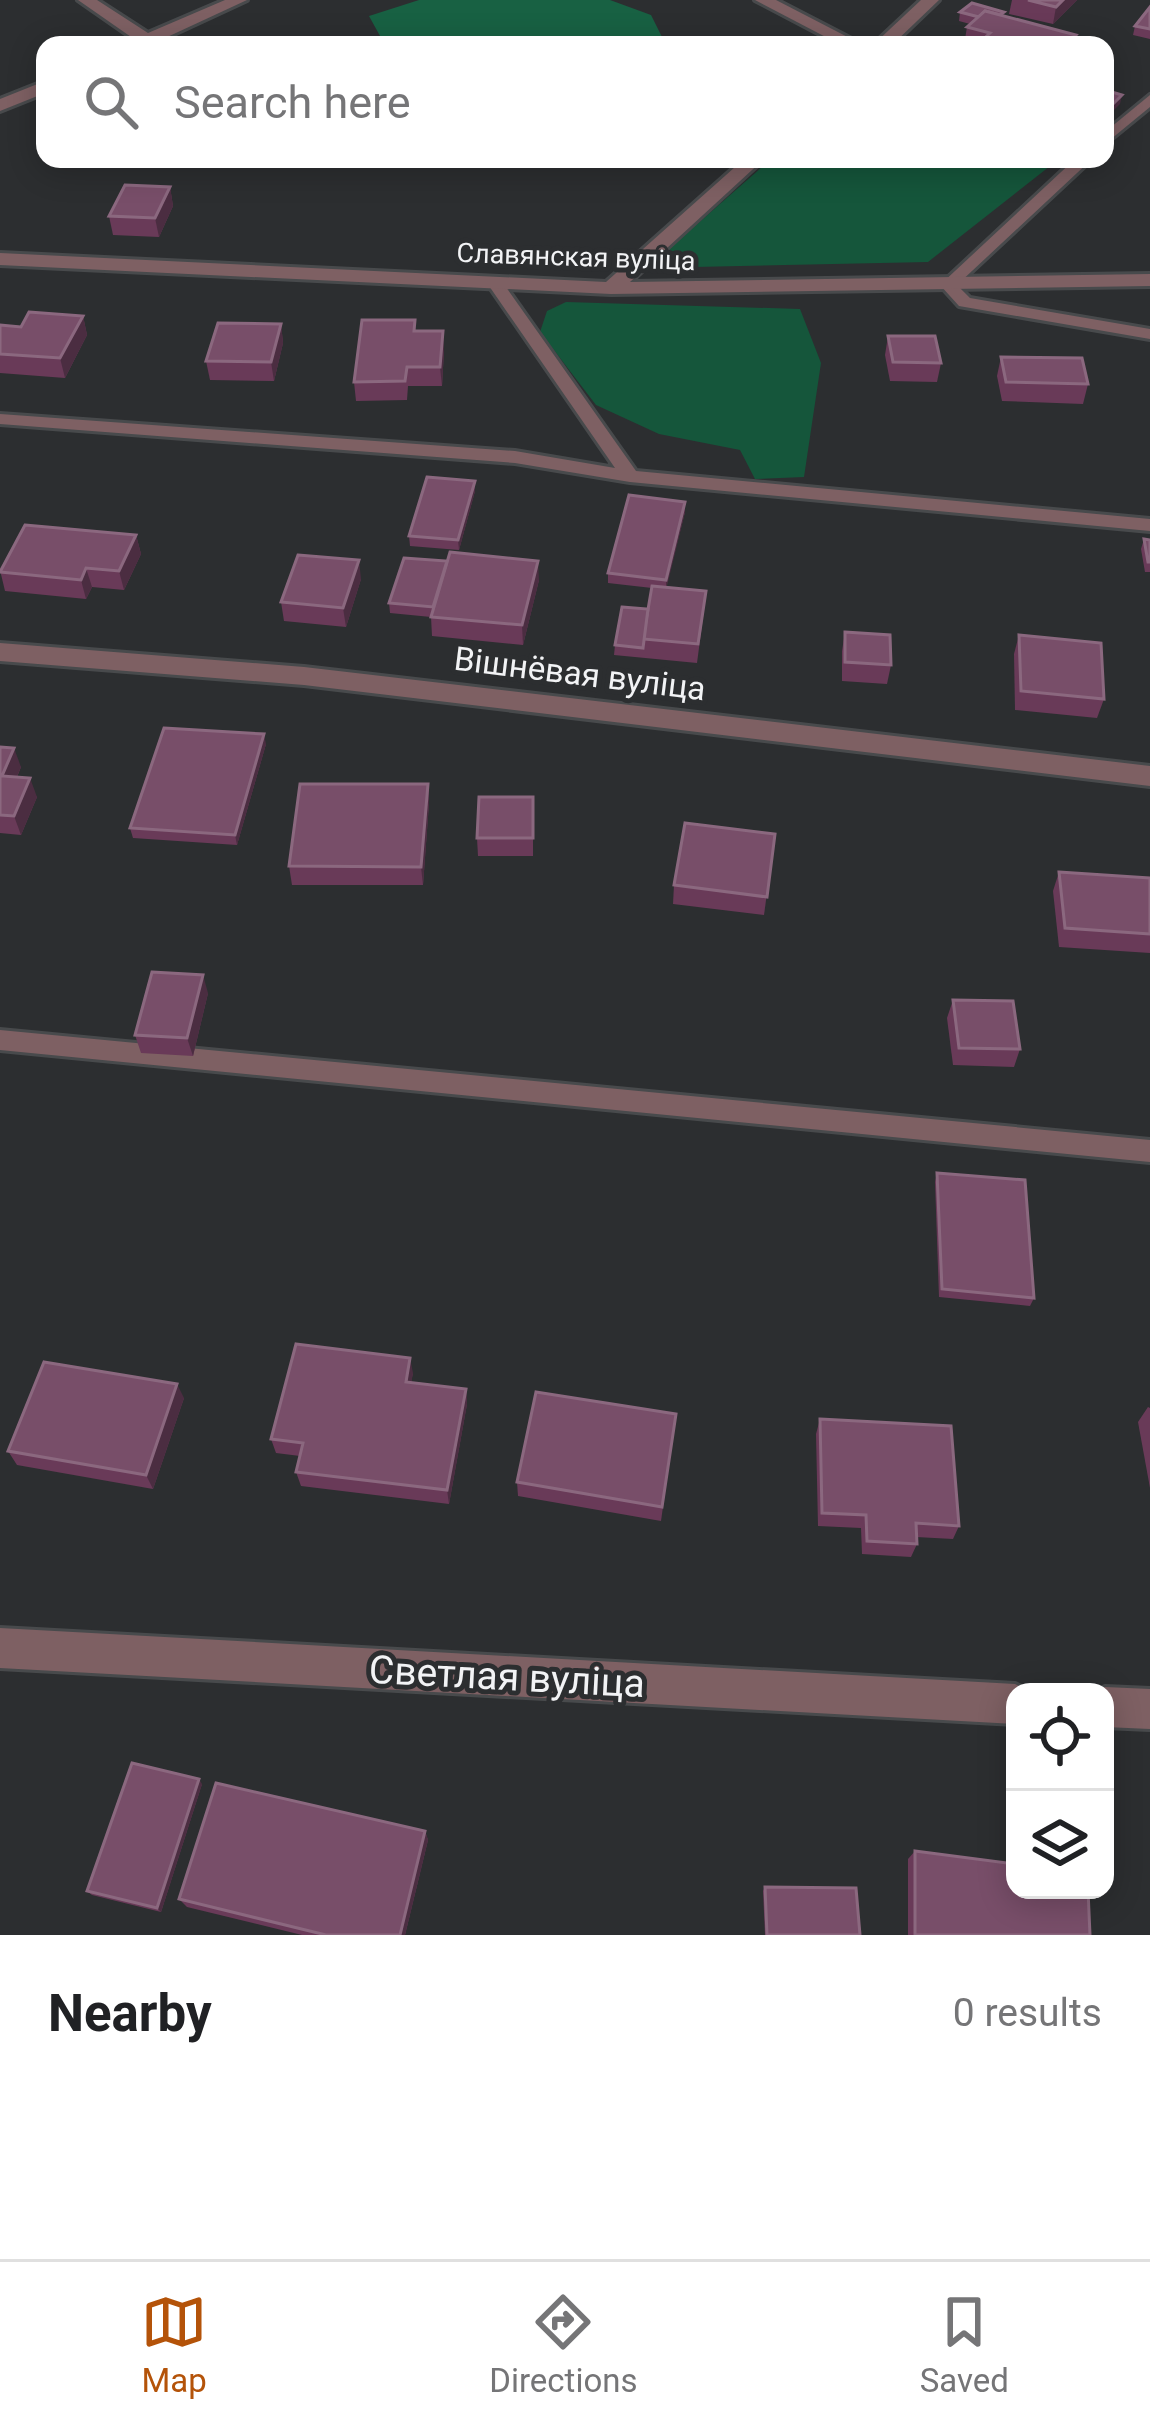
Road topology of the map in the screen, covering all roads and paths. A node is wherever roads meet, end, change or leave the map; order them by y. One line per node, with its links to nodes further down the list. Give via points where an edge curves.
1 (86, 0): 5 (street)
2 (239, 0): 6 (street)
3 (763, 0): 7 (street)
4 (931, 0): 8 (street)
5 (133, 36)
6 (155, 36)
7 (836, 36)
8 (892, 36)
9 (36, 90): 11 (street)
10 (1150, 99): 12 (lane)
11 (0, 106)
12 (1114, 132)
13 (745, 168): 19 (street)
14 (1074, 168): 18 (lane)
15 (0, 259): 17 (street, Славянская вуліца)
16 (1150, 280): 18 (street, Славянская вуліца)
17 (496, 283): 19 (street, Славянская вуліца); 22 (lane)
18 (948, 285): 19 (street, Славянская вуліца); 20 (lane, via 965,302)
19 (611, 288)
20 (1150, 334)
21 (0, 419): 22 (lane, via 515,457)
22 (630, 476): 23 (lane)
23 (1150, 525)
24 (0, 652): 25 (street, Вішнёвая вуліца, via 304,676)
25 (1150, 776)
26 (0, 1040): 27 (lane)
27 (1150, 1151)
28 (0, 1648): 29 (street, Светлая вуліца)
29 (1006, 1704)
30 (1114, 1707): 31 (street)
31 (1150, 1709)

